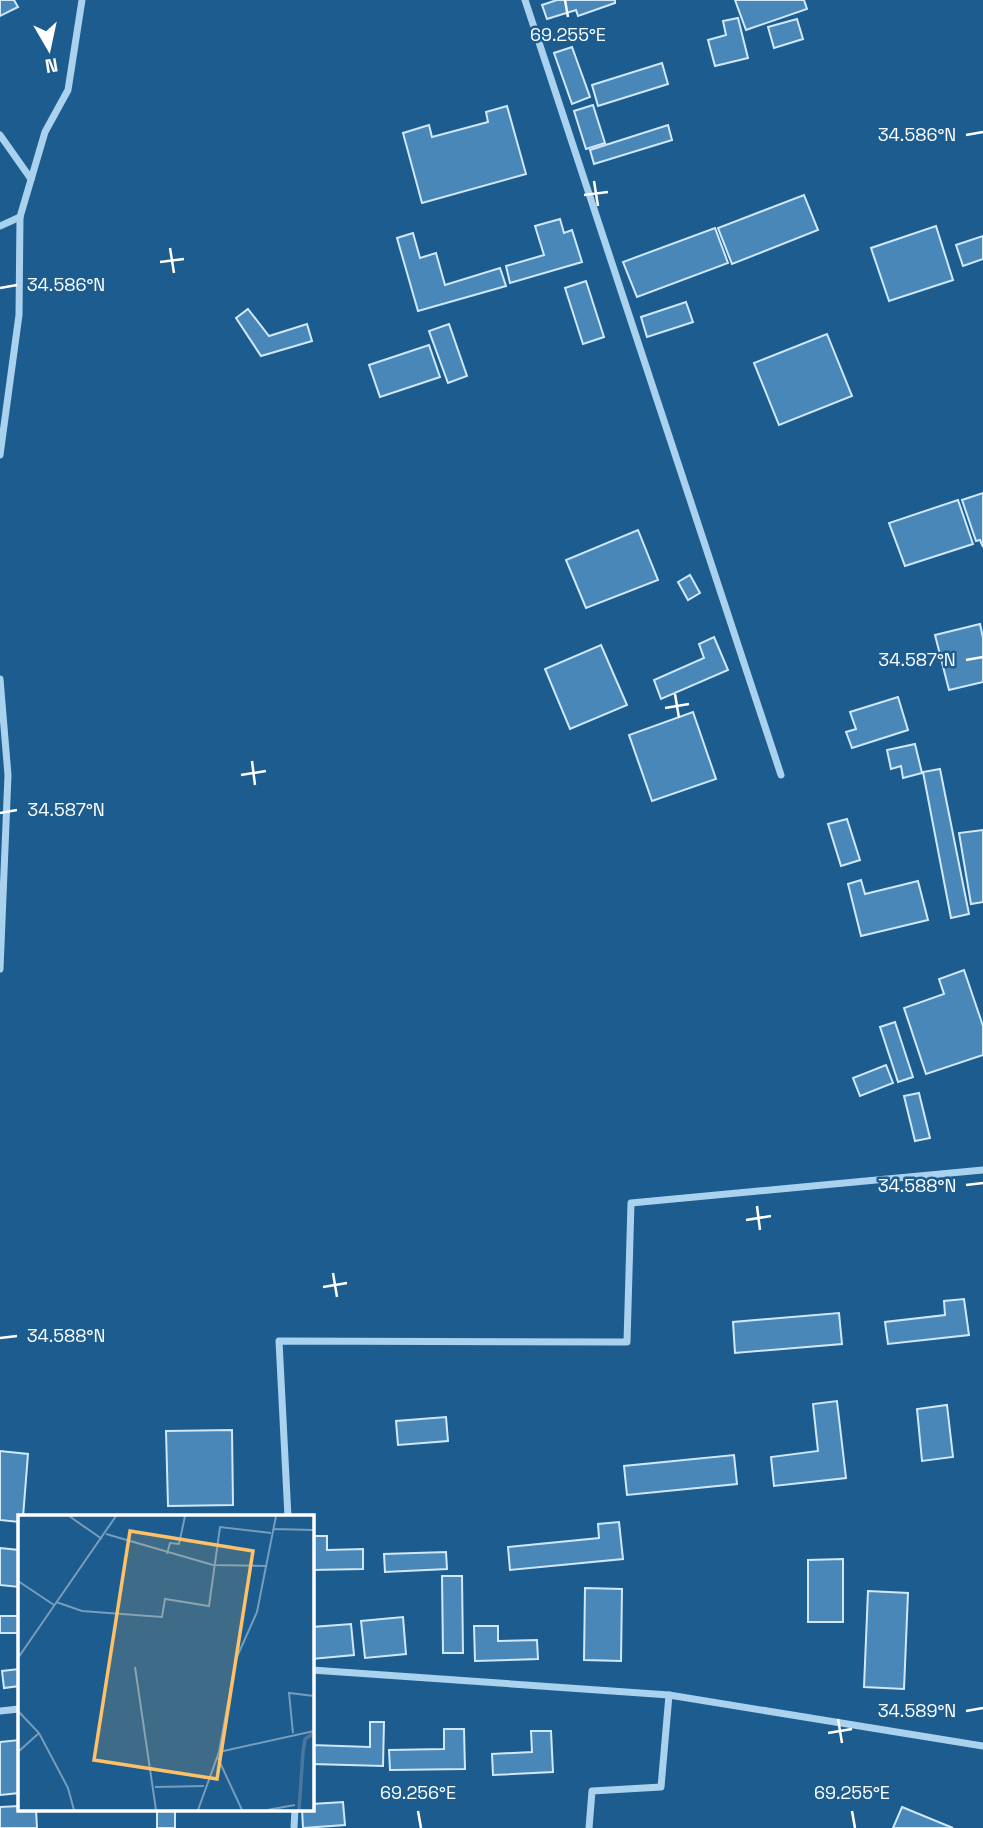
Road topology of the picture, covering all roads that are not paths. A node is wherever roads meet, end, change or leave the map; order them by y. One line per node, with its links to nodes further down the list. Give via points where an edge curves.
1 (82, 0): 4 (street, via 68,90 45,132)
2 (525, 0): 9 (street)
3 (0, 135): 4 (street)
4 (31, 179): 5 (street)
5 (20, 218): 6 (street); 7 (street, via 19,315)
6 (0, 226)
7 (0, 455)
8 (0, 679): 10 (street, via 8,775)
9 (781, 775)
10 (0, 969)
11 (983, 1170): 12 (street, via 631,1203 627,1342 279,1341)
12 (288, 1515)
13 (313, 1670): 14 (street)
14 (669, 1695): 17 (street); 18 (street, via 661,1787 592,1791)
15 (18, 1709): 16 (street)
16 (0, 1712)
17 (983, 1746)
18 (589, 1828)

